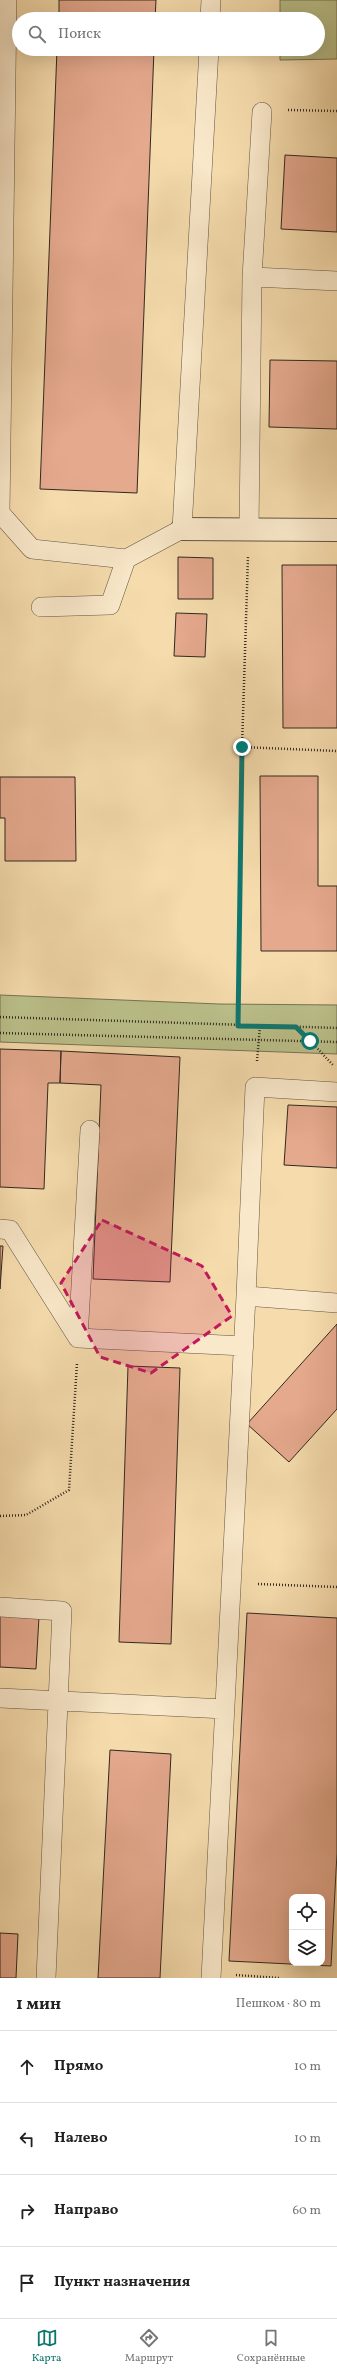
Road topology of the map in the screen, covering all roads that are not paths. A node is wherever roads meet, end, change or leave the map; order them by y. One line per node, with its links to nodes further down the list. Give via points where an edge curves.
1 (7, 0): 11 (lane, via 0,513 32,550)
2 (211, 0): 3 (lane)
3 (210, 12)
4 (209, 56): 8 (lane)
5 (262, 112): 6 (lane)
6 (252, 277): 7 (lane); 9 (lane)
7 (337, 281)
8 (182, 529): 9 (street); 11 (lane)
9 (249, 530): 10 (street)
10 (337, 530)
11 (126, 559): 12 (lane, via 110,605)
12 (41, 607)
13 (337, 1092): 16 (lane, via 255,1087)
14 (90, 1130): 18 (lane)
15 (0, 1229): 18 (lane, via 10,1230)
16 (246, 1296): 17 (lane); 19 (lane)
17 (337, 1303)
18 (78, 1338): 19 (lane)
19 (244, 1346): 23 (lane)
20 (0, 1608): 22 (lane, via 62,1611)
21 (0, 1698): 22 (lane)
22 (59, 1701): 23 (lane); 25 (lane)
23 (225, 1709): 24 (lane)
24 (211, 1976)
25 (46, 1978)

